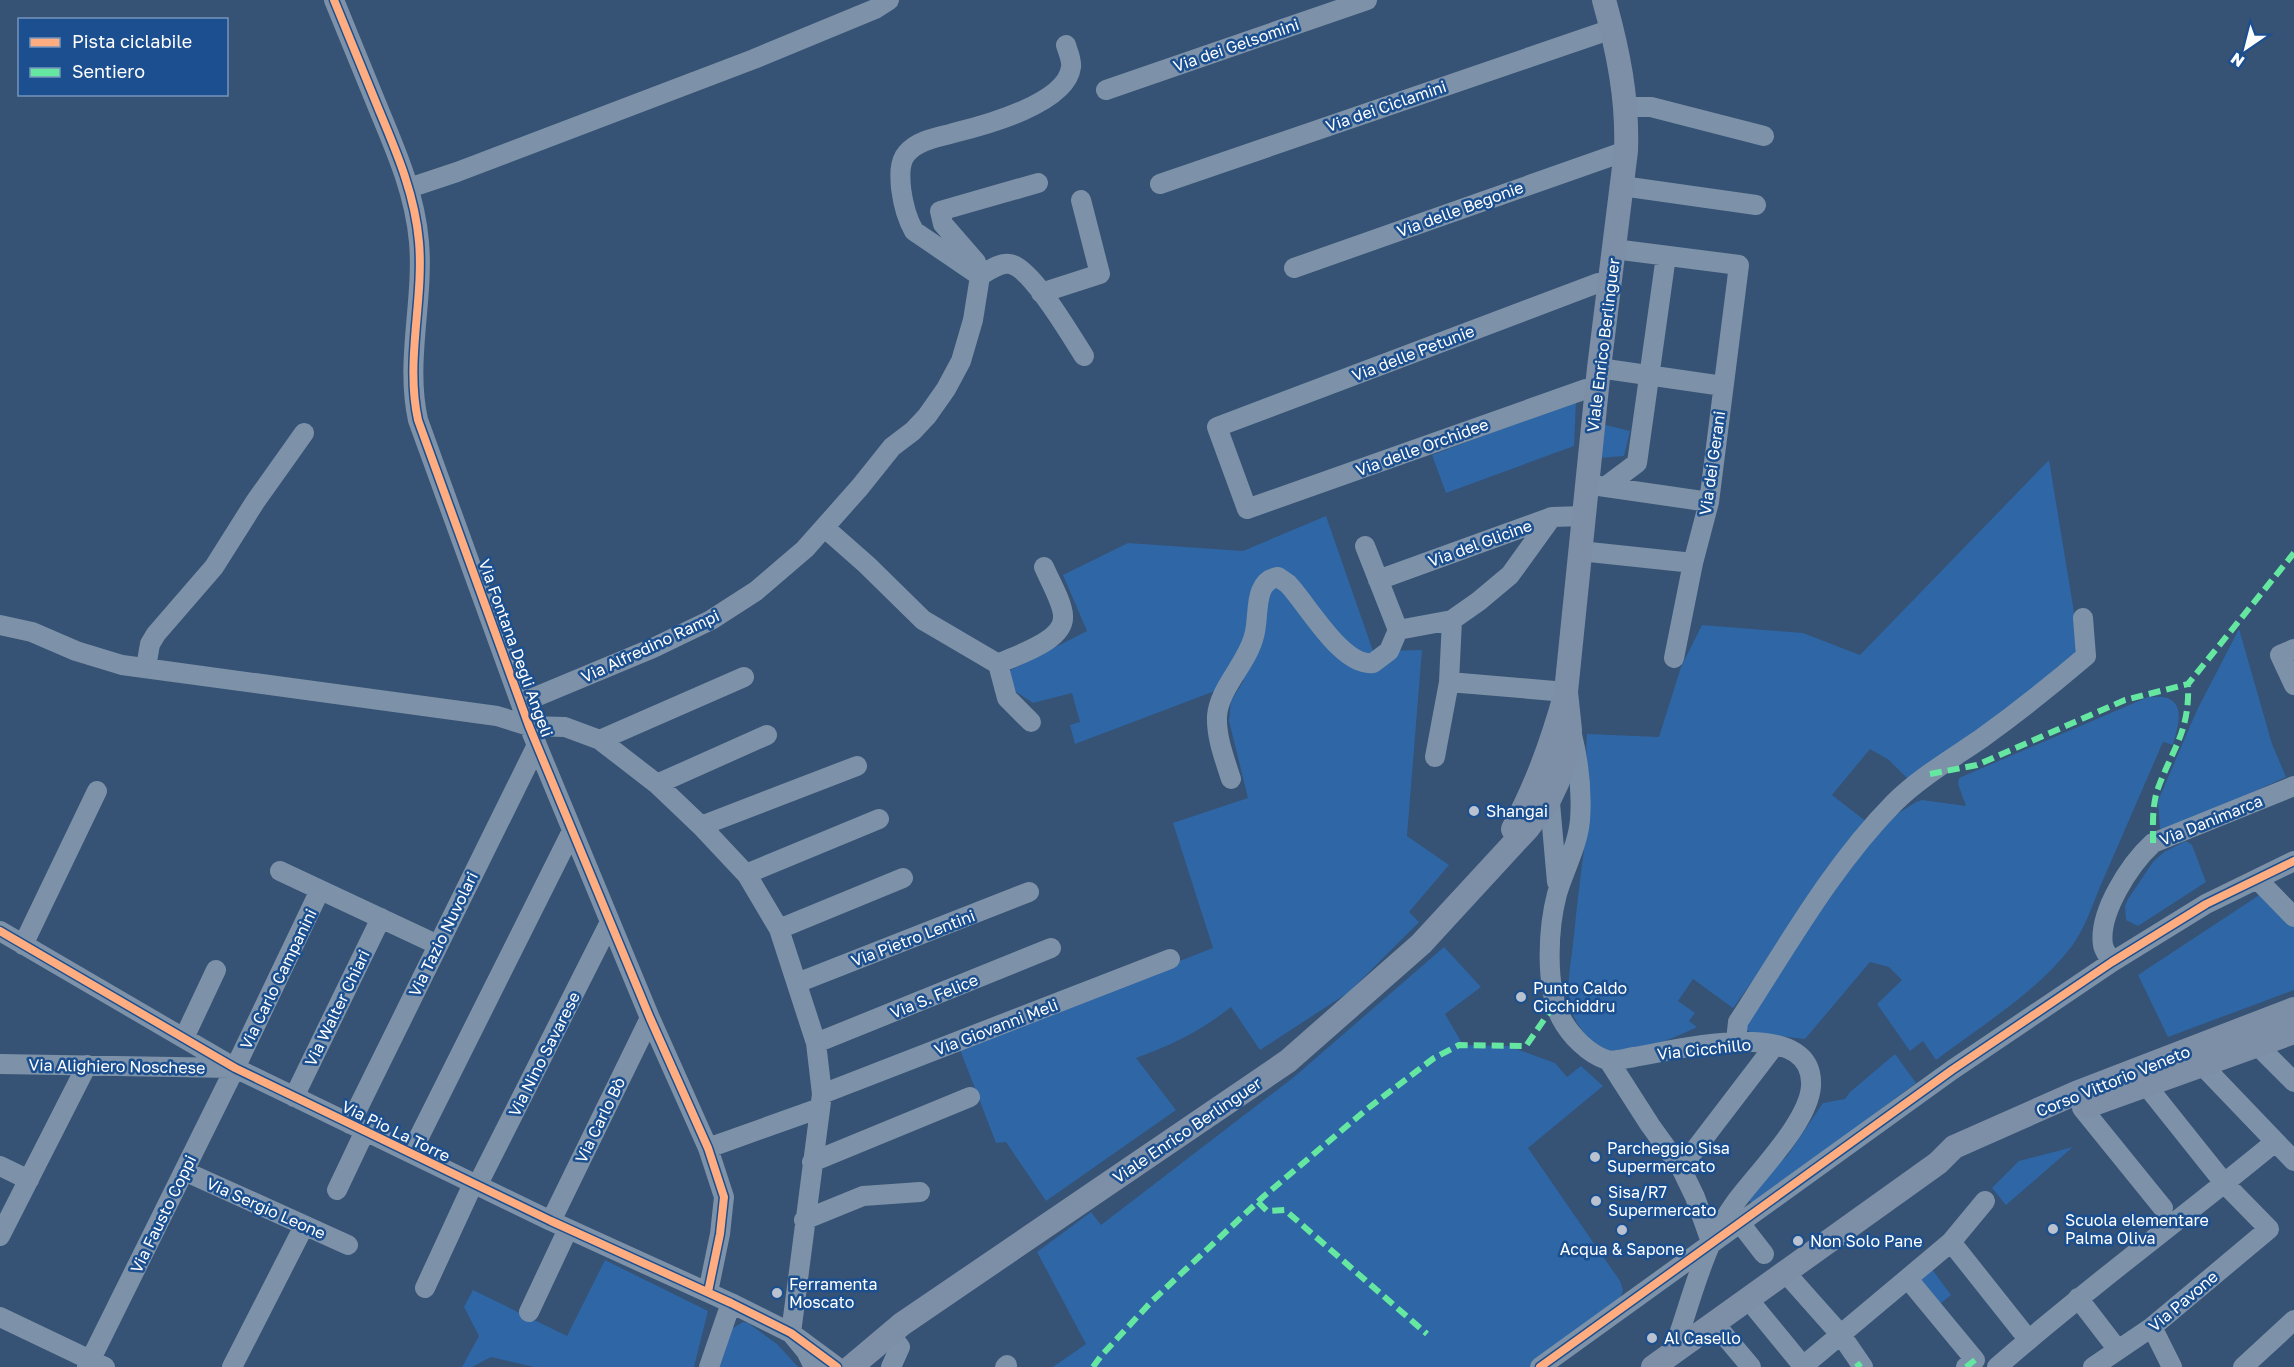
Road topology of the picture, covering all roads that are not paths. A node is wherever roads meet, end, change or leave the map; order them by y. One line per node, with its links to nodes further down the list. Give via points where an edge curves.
1 (334, 0): 14 (street, Via Fontana Degli Angeli)
2 (889, 0): 14 (street, via 754,59)
3 (1366, 0): 7 (street, Via dei Gelsomini)
4 (1604, 0): 5 (main road, Viale Enrico Berlinguer)
5 (1612, 29): 8 (main road, Viale Enrico Berlinguer); 12 (street, Via dei Ciclamini)
6 (1066, 45): 20 (street, via 1072,65 1056,92 1002,119 914,146 903,159 903,205 914,231)
7 (1106, 90)
8 (1626, 106): 9 (street, via 1651,107); 10 (main road, Viale Enrico Berlinguer)
9 (1764, 136)
10 (1626, 151): 13 (main road, Viale Enrico Berlinguer); 19 (street, Via delle Begonie)
11 (1038, 183): 20 (street, via 940,211 943,224 976,261)
12 (1160, 184)
13 (1622, 186): 16 (street); 17 (main road, Viale Enrico Berlinguer)
14 (410, 188): 51 (street, Via Fontana Degli Angeli, via 420,267 412,372 414,404)
15 (1081, 200): 22 (street, via 1100,274)
16 (1756, 205)
17 (1614, 249): 18 (street); 21 (main road, Viale Enrico Berlinguer)
18 (1666, 256): 24 (street); 26 (street, Via dei Gerani, via 1740,265)
19 (1294, 268)
20 (980, 276): 22 (street, via 1002,264 1011,264 1022,269); 33 (street, Via Alfredino Rampi, via 961,361 946,389 927,416 892,447)
21 (1610, 283): 25 (main road, Viale Enrico Berlinguer); 30 (street, Via delle Petunie, via 1598,283 1217,427)
22 (1041, 293): 23 (street)
23 (1084, 356)
24 (1648, 375): 25 (street, Via delle Orchidee); 26 (street, Via delle Orchidee); 28 (street, via 1637,463)
25 (1598, 379): 28 (main road, Viale Enrico Berlinguer); 30 (street, Via delle Orchidee, via 1586,389)
26 (1723, 386): 29 (street, Via dei Gerani)
27 (304, 433): 46 (street, via 214,567 156,634)
28 (1596, 486): 29 (street); 31 (main road, Viale Enrico Berlinguer)
29 (1709, 502): 36 (street, Via dei Gerani)
30 (1247, 509)
31 (1584, 516): 32 (street, Via del Glicine); 35 (main road, Viale Enrico Berlinguer)
32 (1551, 517): 38 (street, Via del Glicine); 40 (street, via 1503,582)
33 (825, 528): 45 (street, via 923,620); 51 (street, Via Alfredino Rampi, via 764,585 711,620)
34 (1365, 546): 38 (street)
35 (1580, 551): 36 (street); 50 (main road, Viale Enrico Berlinguer)
36 (1693, 562): 44 (street, Via dei Gerani)
37 (1044, 567): 45 (street, via 1064,615 1062,624 1049,640)
38 (1378, 580): 42 (street)
39 (2083, 618): 95 (street, via 2086,656 2029,704 1896,801 1867,834 1829,882 1738,1022)
40 (1452, 620): 42 (street); 48 (street)
41 (0, 625): 46 (street, via 32,632 99,659)
42 (1398, 630): 60 (street, via 1394,643 1381,658 1373,663 1359,662 1343,652 1288,584 1278,577 1267,580 1262,587 1249,651 1217,717)
43 (2287, 652): 49 (street)
44 (1674, 658)
45 (998, 664): 52 (street, via 1007,698)
46 (146, 667): 53 (street, via 497,716)
47 (744, 677): 56 (street)
48 (1449, 682): 50 (street); 58 (street)
49 (2294, 685)
50 (1566, 692): 55 (main road, Viale Enrico Berlinguer)
51 (521, 703): 53 (street, Via Fontana Degli Angeli)
52 (1031, 722)
53 (529, 726): 56 (street, via 565,728); 57 (street, Via Fontana Degli Angeli)
54 (767, 735): 61 (street)
55 (1561, 737): 64 (main road, via 1563,765); 65 (main road); 67 (street, via 1580,773)
56 (600, 740): 61 (street)
57 (537, 745): 69 (street, Via Fontana Degli Angeli); 85 (street, Via Tazio Nuvolari)
58 (1435, 757)
59 (857, 766): 68 (street)
60 (1231, 779)
61 (657, 784): 68 (street)
62 (2294, 786): 88 (street, Via Danimarca, via 2153,843 2140,854 2121,883 2105,927 2103,946)
63 (97, 791): 84 (street)
64 (1549, 800): 65 (street); 67 (street, via 1565,804); 70 (main road); 78 (street)
65 (1524, 809): 70 (main road)
66 (879, 819): 73 (street)
67 (1580, 820): 78 (street)
68 (701, 826): 73 (street)
69 (572, 831): 81 (street, Via Fontana Degli Angeli); 113 (street)
70 (1497, 860): 149 (main road, Viale Enrico Berlinguer, via 1421,944 1288,1061)
71 (2294, 861): 75 (street)
72 (280, 871): 76 (street)
73 (746, 874): 82 (street)
74 (903, 878): 82 (street)
75 (2257, 879): 79 (street); 88 (street, via 2206,904)
76 (320, 890): 80 (street); 103 (street, Via Carlo Campanini)
77 (1029, 892): 90 (street, Via Pietro Lentini)
78 (1557, 894): 99 (street, via 1550,956 1556,1007 1574,1036)
79 (2294, 917)
80 (381, 918): 85 (street); 106 (street, Via Walter Chiari)
81 (610, 922): 92 (street, Via Fontana Degli Angeli); 122 (street, Via Nino Savarese)
82 (779, 929): 90 (street)
83 (0, 932): 84 (street, Via Pio La Torre)
84 (23, 945): 94 (street, Via Pio La Torre)
85 (438, 945): 110 (street, Via Tazio Nuvolari)
86 (1051, 948): 96 (street, Via S. Felice)
87 (1170, 959): 108 (street, Via Giovanni Meli)
88 (2112, 962): 128 (street, via 1952,1070)
89 (216, 970): 94 (street)
90 (797, 983): 96 (street)
91 (2294, 1009): 116 (main road, Corso Vittorio Veneto, via 2076,1093 1954,1147)
92 (650, 1018): 112 (street, Via Fontana Degli Angeli); 129 (street, Via Carlo Bò)
93 (2294, 1032): 98 (main road, Corso Vittorio Veneto)
94 (184, 1038): 103 (street, Via Pio La Torre)
95 (1736, 1041): 97 (street, Via Cicchillo); 99 (street, Via Cicchillo)
96 (816, 1043): 108 (street)
97 (1775, 1044): 118 (street); 132 (street, Via Cicchillo, via 1805,1061 1811,1081 1809,1097 1781,1146 1736,1202)
98 (2257, 1045): 102 (main road, Corso Vittorio Veneto); 104 (street)
99 (1609, 1061): 118 (street)
100 (0, 1064): 101 (street, Via Alighiero Noschese)
101 (87, 1065): 103 (street, Via Alighiero Noschese); 120 (street)
102 (2202, 1065): 105 (main road, Corso Vittorio Veneto); 111 (street)
103 (235, 1068): 106 (street, Via Pio La Torre); 119 (street, Via Fausto Coppi)
104 (2294, 1082)
105 (2146, 1085): 109 (main road, Corso Vittorio Veneto); 121 (street)
106 (294, 1097): 110 (street, Via Pio La Torre)
107 (970, 1097): 115 (street)
108 (821, 1101): 112 (street, Via Giovanni Meli); 115 (street)
109 (2082, 1108): 116 (main road, Corso Vittorio Veneto, via 1961,1160); 126 (street)
110 (357, 1128): 113 (street, Via Pio La Torre); 123 (street, Via Tazio Nuvolari)
111 (2275, 1142): 114 (street); 121 (street)
112 (708, 1148): 139 (street, Via Fontana Degli Angeli, via 724,1197)
113 (411, 1153): 122 (street, Via Pio La Torre)
114 (2294, 1161)
115 (812, 1162): 127 (street)
116 (1938, 1163): 136 (main road, Corso Vittorio Veneto)
117 (0, 1166): 120 (street)
118 (1681, 1168): 132 (street)
119 (184, 1171): 130 (street, Via Sergio Leone); 155 (street, Via Fausto Coppi)
120 (29, 1180): 131 (street)
121 (2225, 1184): 140 (street); 147 (street, Via Pavone, via 2269,1229)
122 (475, 1185): 129 (street, Via Pio La Torre); 138 (street, Via Nino Savarese)
123 (337, 1190)
124 (920, 1192): 127 (street, via 863,1196)
125 (1985, 1201): 133 (street)
126 (2163, 1208)
127 (804, 1220): 148 (street)
128 (1740, 1223): 132 (street); 135 (street)
129 (560, 1225): 139 (street, Via Pio La Torre); 143 (street, Via Carlo Bò)
130 (304, 1226): 134 (street, Via Sergio Leone); 158 (street)
131 (0, 1236)
132 (1712, 1242): 152 (street, Via Cicchillo, via 1677,1340); 164 (street)
133 (1951, 1242): 137 (street); 151 (street)
134 (348, 1245)
135 (1764, 1254)
136 (1785, 1272): 141 (main road, Corso Vittorio Veneto); 150 (street)
137 (1908, 1279): 150 (street); 154 (street)
138 (425, 1288)
139 (708, 1292): 142 (street, Via Pio La Torre)
140 (2078, 1298): 151 (street); 153 (street)
141 (1748, 1299): 146 (main road, Corso Vittorio Veneto); 156 (street)
142 (731, 1303): 148 (street, Via Pio La Torre); 159 (street)
143 (529, 1312)
144 (0, 1317): 155 (street)
145 (2294, 1320): 170 (street)
146 (1714, 1323): 152 (main road, Corso Vittorio Veneto); 166 (street)
147 (2152, 1328): 153 (street, Via Pavone); 169 (street)
148 (791, 1333): 160 (street); 161 (street, Via Pio La Torre)
149 (890, 1334): 162 (main road, Viale Enrico Berlinguer); 163 (street, via 900,1347)
150 (1841, 1335): 156 (street); 157 (street)
151 (2028, 1340): 167 (street)
152 (1682, 1346): 165 (main road, Corso Vittorio Veneto)
153 (2118, 1350): 168 (street, Via Pavone)
154 (1971, 1363)
155 (94, 1365)
156 (1803, 1366)
157 (1860, 1366)
158 (232, 1367)
159 (709, 1367)
160 (814, 1367)
161 (837, 1367)
162 (850, 1367)
163 (891, 1367)
164 (1540, 1367)
165 (1653, 1367)
166 (1751, 1367)
167 (1997, 1367)
168 (2093, 1367)
169 (2172, 1367)
170 (2243, 1367)

